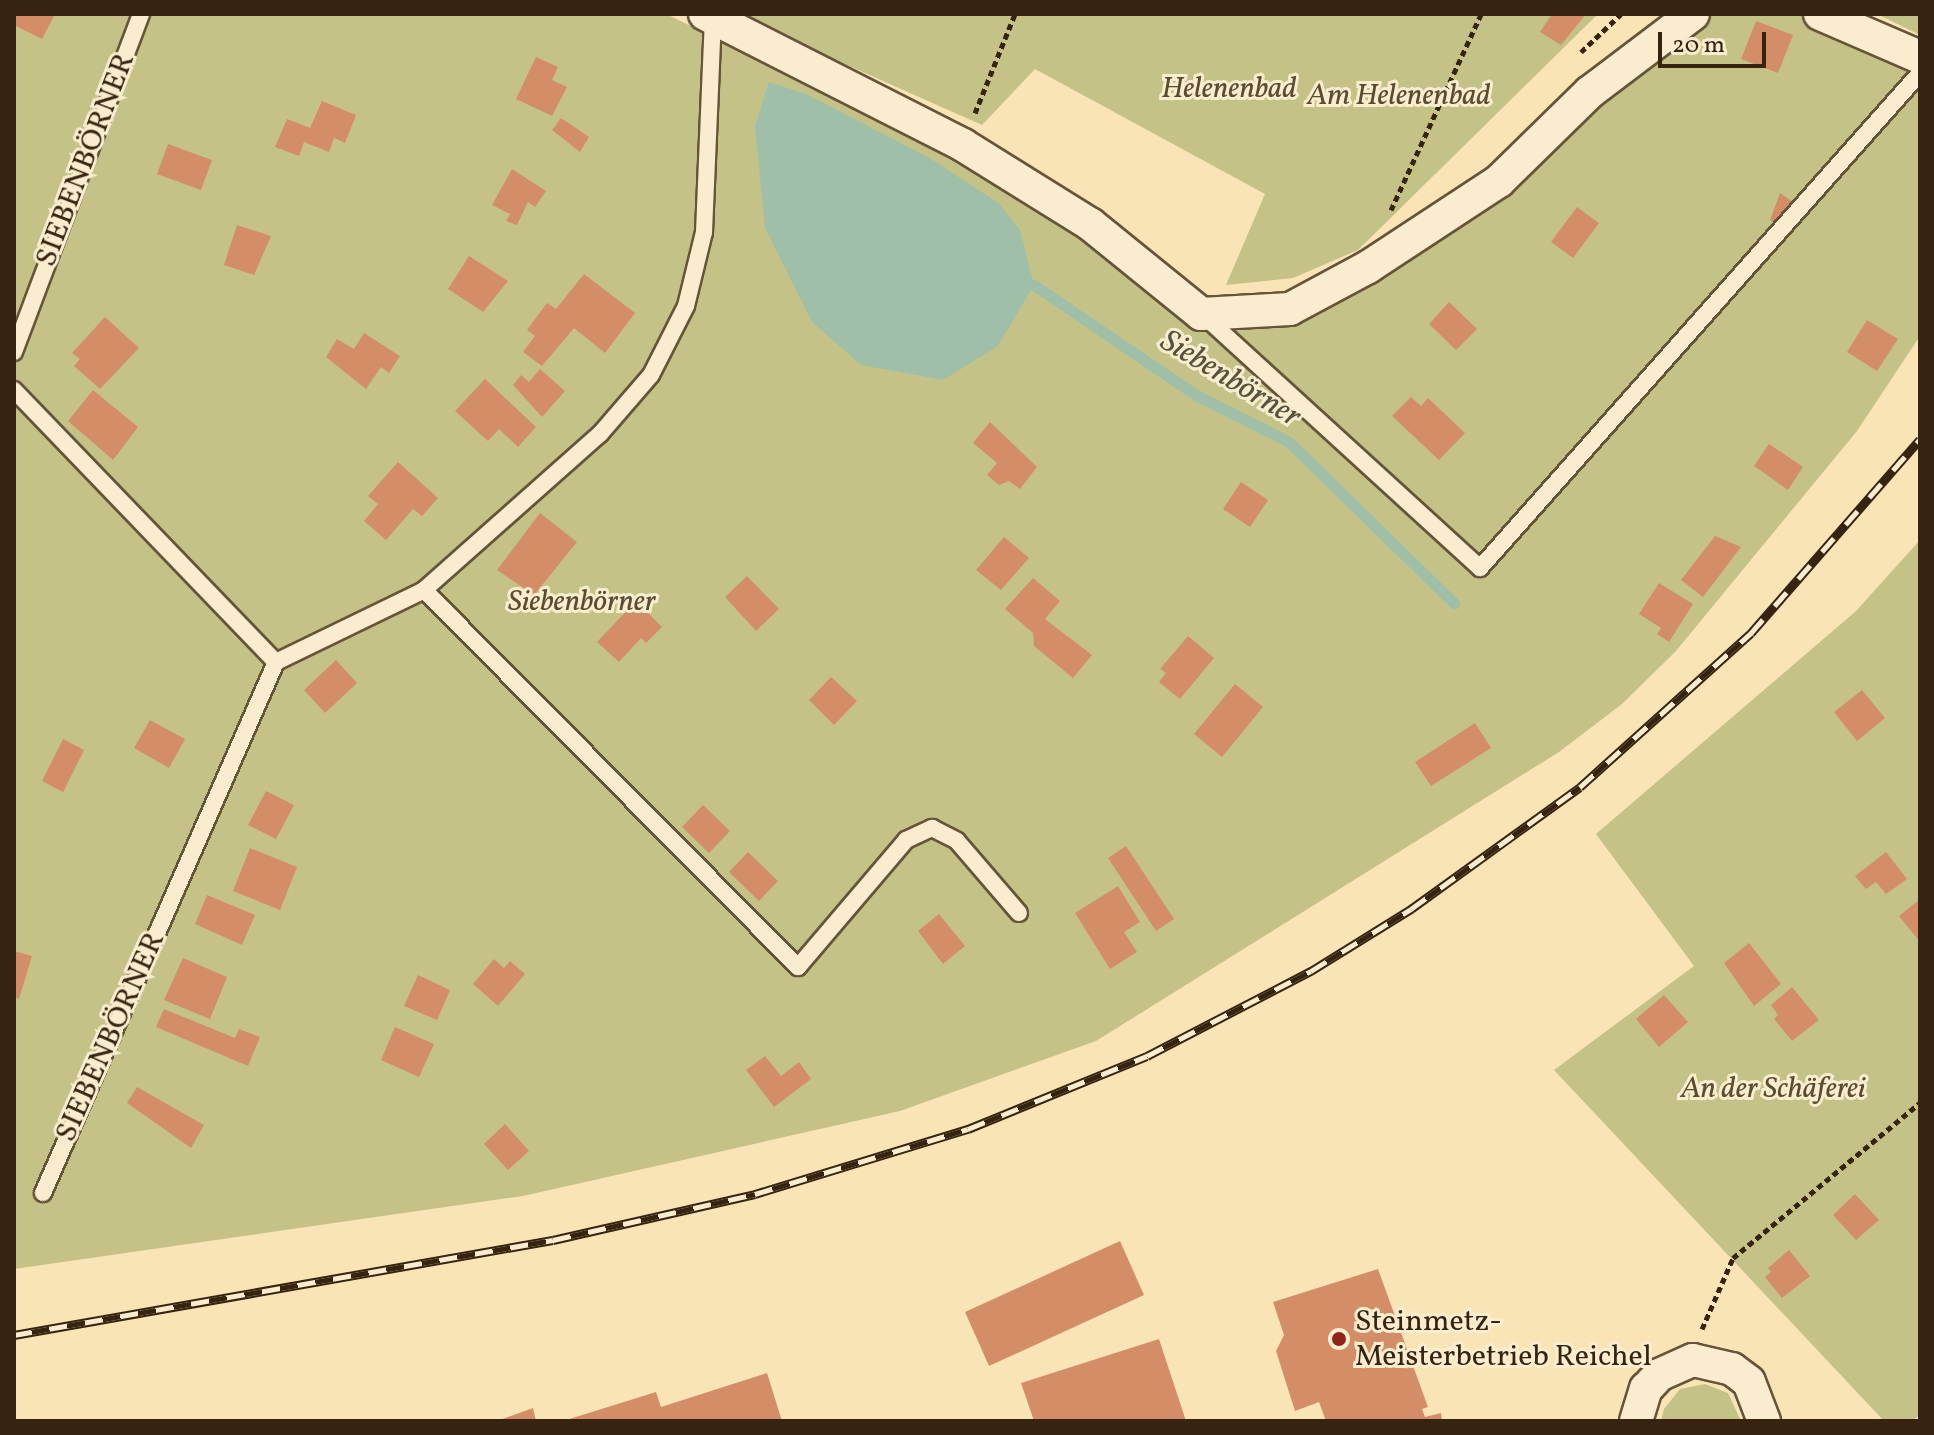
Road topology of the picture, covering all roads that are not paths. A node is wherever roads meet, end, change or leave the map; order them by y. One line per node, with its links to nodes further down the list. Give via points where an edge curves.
1 (141, 14): 8 (lane, SIEBENBÖRNER)
2 (1693, 14): 7 (street, via 1590,92 1499,181 1368,267 1290,309)
3 (1820, 14): 5 (street)
4 (709, 16): 7 (street, via 963,145 1090,224); 10 (lane, via 704,232 686,306 651,375 600,434)
5 (1920, 57)
6 (1920, 73): 7 (lane, via 1480,568)
7 (1201, 314)
8 (14, 352)
9 (14, 390): 11 (lane)
10 (424, 590): 11 (lane); 12 (lane, via 798,967 906,840 932,828 957,841)
11 (276, 662): 13 (lane, SIEBENBÖRNER)
12 (1019, 913)
13 (43, 1193)
14 (1636, 1421): 15 (street, via 1646,1389 1659,1375 1693,1360 1732,1369 1749,1382)
15 (1764, 1421)

